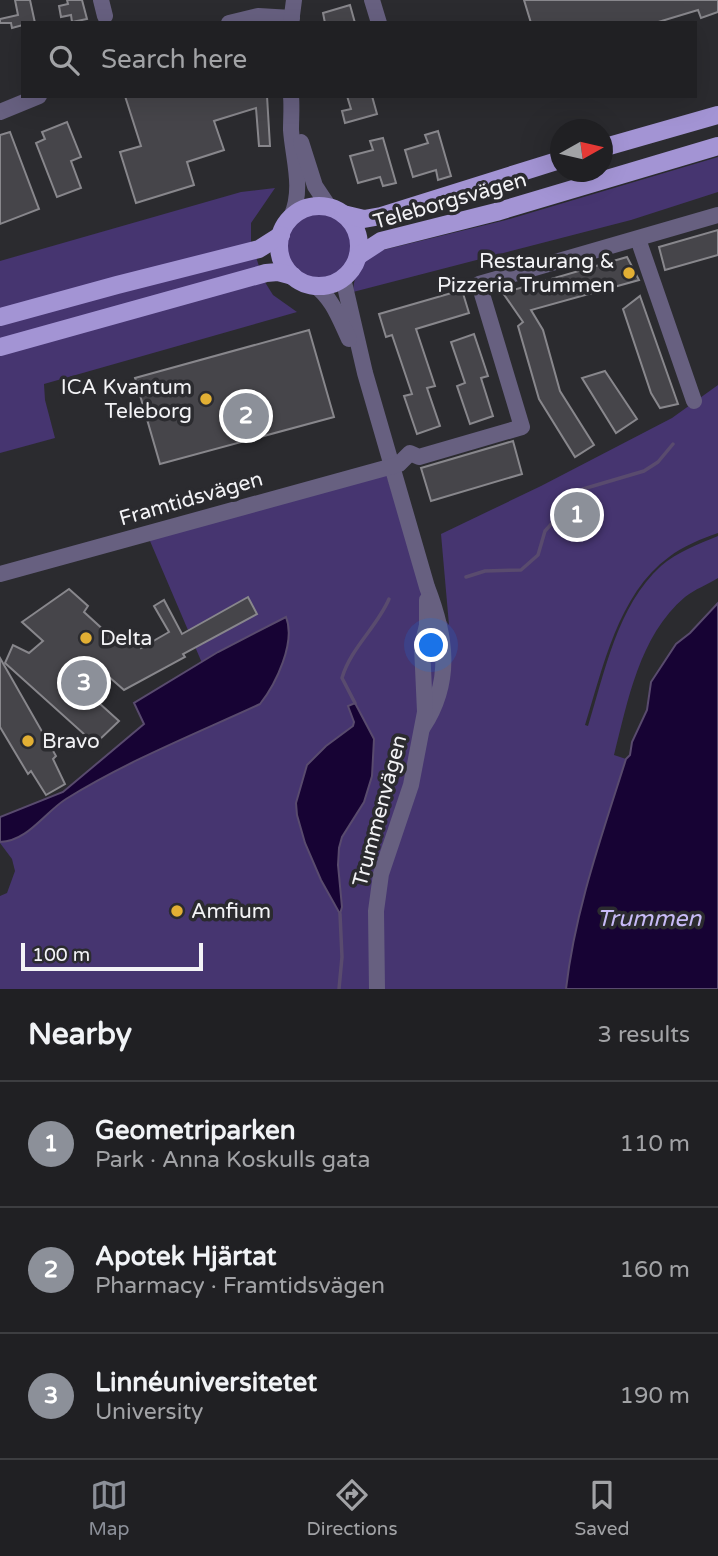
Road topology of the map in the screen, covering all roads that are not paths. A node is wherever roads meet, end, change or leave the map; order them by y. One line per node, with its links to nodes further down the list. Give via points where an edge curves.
1 (294, 0): 3 (street)
2 (372, 0): 5 (street)
3 (291, 20): 4 (street, via 258,16)
4 (237, 21)
5 (378, 21)
6 (34, 98): 8 (street)
7 (292, 103): 13 (street, via 315,186); 15 (street, via 298,189)
8 (0, 111)
9 (718, 115): 10 (main road)
10 (613, 145)
11 (718, 146): 18 (main road, Teleborgsvägen, via 381,241)
12 (550, 163): 13 (main road, Teleborgsvägen, via 373,218 360,219)
13 (336, 210): 15 (main road, via 315,206); 18 (main road, via 357,233)
14 (718, 215): 17 (street)
15 (291, 217): 16 (main road)
16 (281, 235): 19 (main road, via 281,257); 22 (main road, via 259,249)
17 (638, 239): 25 (street); 26 (street, Framtidsvägen, via 479,284 522,427 419,457 410,453)
18 (358, 256): 20 (main road)
19 (293, 276): 21 (main road); 23 (main road, via 266,272)
20 (343, 278): 21 (main road); 24 (street, Trummenvägen)
21 (314, 285): 24 (street, Trummenvägen, via 330,301)
22 (0, 317)
23 (0, 347)
24 (365, 373): 26 (street, Trummenvägen)
25 (694, 401)
26 (393, 466): 27 (street, Framtidsvägen); 28 (street, Trummenvägen, via 427,587 422,646 426,697 411,786 381,873 376,911)
27 (0, 574)
28 (377, 989)

